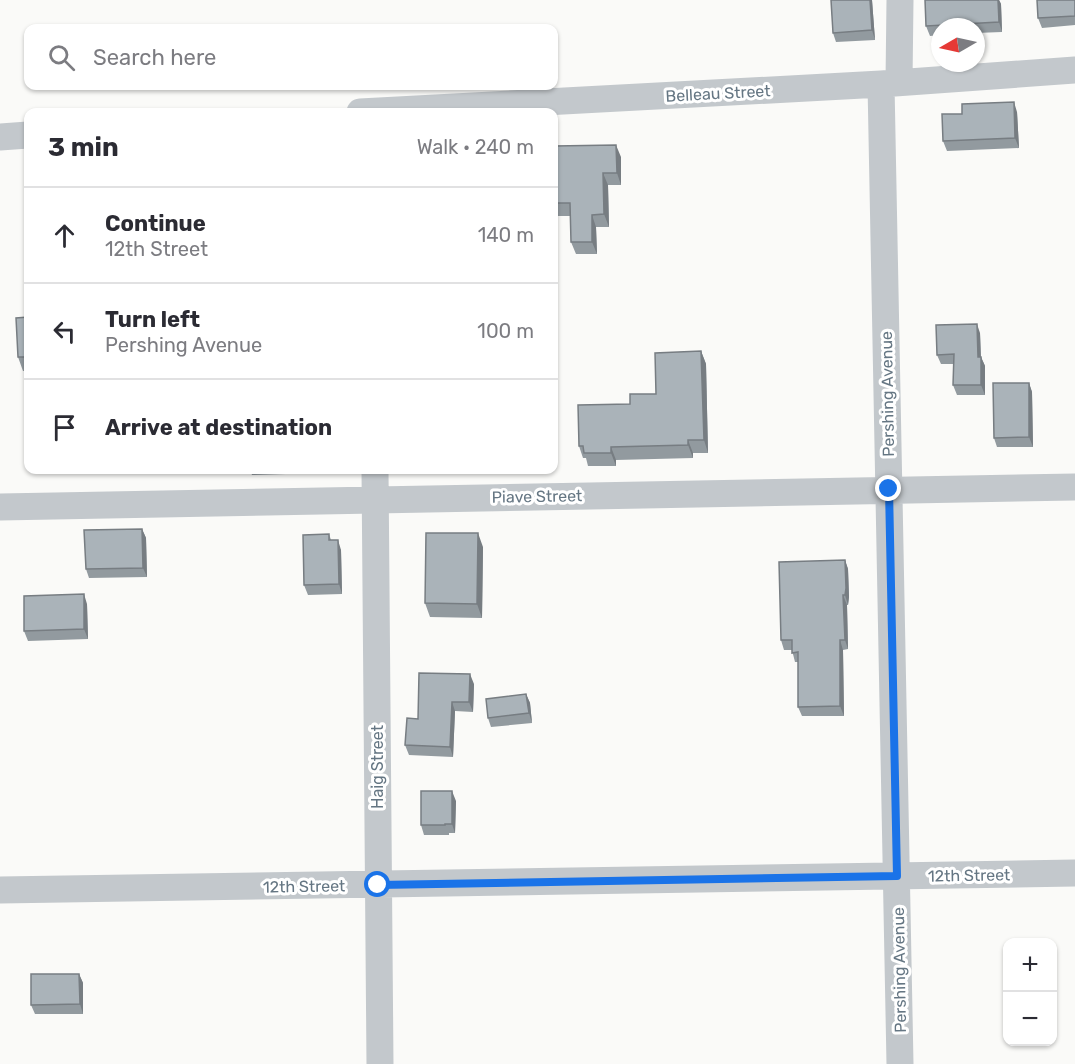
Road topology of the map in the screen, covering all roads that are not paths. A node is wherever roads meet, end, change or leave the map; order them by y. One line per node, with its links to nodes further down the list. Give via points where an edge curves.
1 (900, 0): 3 (street, Pershing Avenue)
2 (1075, 70): 3 (street, Belleau Street)
3 (890, 83): 4 (street, Belleau Street); 9 (street, Pershing Avenue)
4 (440, 108)
5 (24, 135): 6 (street)
6 (0, 137)
7 (375, 474): 10 (street, Haig Street)
8 (1075, 486): 9 (street, Piave Street)
9 (889, 489): 10 (street, Piave Street); 13 (street, Pershing Avenue)
10 (376, 500): 11 (street, Piave Street); 14 (street, Haig Street)
11 (0, 507)
12 (1075, 873): 13 (street, 12th Street)
13 (897, 876): 14 (street, 12th Street); 17 (street, Pershing Avenue)
14 (378, 885): 15 (street, 12th Street); 16 (street, Haig Street)
15 (0, 890)
16 (380, 1064)
17 (900, 1064)

